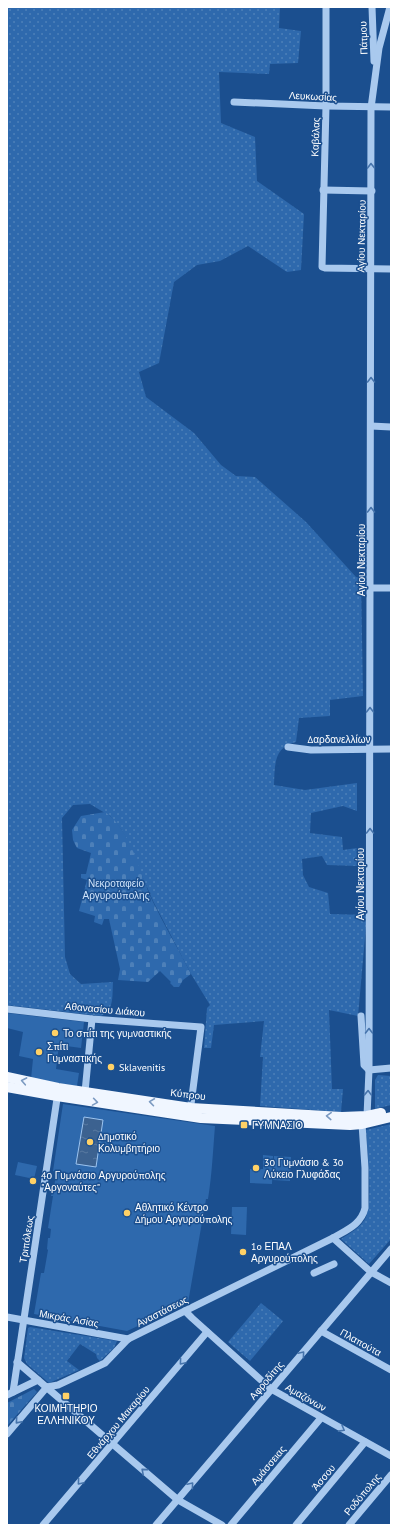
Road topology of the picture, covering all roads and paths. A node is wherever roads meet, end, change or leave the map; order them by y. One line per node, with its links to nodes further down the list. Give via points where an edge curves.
1 (326, 7): 8 (street, Καβάλας)
2 (372, 7): 4 (street, Πάτμου)
3 (390, 7): 5 (street, Αγίου Νεκταρίου)
4 (372, 16): 5 (street); 6 (street, Πάτμου)
5 (386, 19): 6 (street, Αγίου Νεκταρίου)
6 (375, 69): 9 (street, Αγίου Νεκταρίου)
7 (234, 102): 8 (street, Λευκωσίας)
8 (326, 106): 9 (street, Λευκωσίας); 11 (street, Καβάλας)
9 (371, 108): 10 (street, Λευκωσίας); 12 (street, Αγίου Νεκταρίου, one-way to 9)
10 (391, 108)
11 (323, 190): 12 (street); 13 (street, Καβάλας, via 322,267)
12 (372, 191): 13 (street, Αγίου Νεκταρίου)
13 (370, 269): 14 (street); 15 (street, Αγίου Νεκταρίου, one-way to 13)
14 (391, 269)
15 (371, 426): 16 (street); 17 (street, Αγίου Νεκταρίου, one-way to 15)
16 (391, 427)
17 (371, 588): 18 (street); 20 (street, Αγίου Νεκταρίου, one-way to 17)
18 (391, 588)
19 (288, 748): 20 (street, Δαρδανελλίων)
20 (370, 749): 21 (street, Δαρδανελλίων); 26 (street, Αγίου Νεκταρίου, one-way to 20)
21 (391, 749)
22 (7, 1009): 24 (street, Αθανασίου Διάκου)
23 (361, 1016): 26 (street, via 364,1065)
24 (92, 1019): 30 (street); 32 (street, Αθανασίου Διάκου, via 201,1026)
25 (391, 1068): 26 (street)
26 (369, 1070): 34 (street, Αγίου Νεκταρίου, one-way to 26)
27 (7, 1077): 29 (main road, Κύπρου, one-way to 27)
28 (7, 1086): 29 (main road, Κύπρου)
29 (58, 1092): 30 (main road, Κύπρου); 32 (main road, Κύπρου, one-way to 32); 43 (street, Τριπόλεως)
30 (85, 1092): 32 (main road, Κύπρου, one-way to 30)
31 (391, 1110): 34 (main road)
32 (190, 1112): 34 (main road, Κύπρου)
33 (391, 1117): 34 (main road)
34 (365, 1120): 35 (street, Αγίου Νεκταρίου, via 364,1214 356,1224)
35 (333, 1238): 38 (street); 41 (street, Αναστάσεως)
36 (391, 1249): 38 (street, Αφροδίτης)
37 (334, 1264): 39 (street)
38 (371, 1272): 40 (street); 44 (street, Αφροδίτης)
39 (314, 1273)
40 (391, 1283)
41 (185, 1310): 45 (street, Αμαζόνων); 46 (street, Αναστάσεως)
42 (7, 1317): 43 (street, Μικράς Ασίας)
43 (24, 1320): 46 (street, Μικράς Ασίας); 47 (street, Τριπόλεως)
44 (321, 1331): 48 (street, Πλαπούτα); 51 (street, Αφροδίτης, one-way to 44)
45 (207, 1332): 51 (street, Αμαζόνων); 56 (street, Εθνάρχου Μακαρίου, one-way to 56)
46 (128, 1339): 50 (street, Αναστάσεως, via 105,1363)
47 (17, 1362): 49 (street); 52 (street, Τριπόλεως)
48 (391, 1370)
49 (38, 1380): 50 (street); 52 (street)
50 (47, 1388): 54 (street, one-way to 54); 56 (street)
51 (271, 1389): 53 (street, Αμαζόνων); 59 (street, Αφροδίτης, one-way to 51)
52 (10, 1393)
53 (321, 1418): 55 (street, Αμαζόνων, one-way to 55); 63 (street, Αμάσσειας)
54 (7, 1434)
55 (365, 1442): 57 (street, Αμαζόνων); 64 (street, Άσσου)
56 (113, 1443): 59 (street, one-way to 56); 60 (street, Εθνάρχου Μακαρίου, one-way to 60)
57 (391, 1456)
58 (391, 1475): 65 (street, Ροδόπολης)
59 (178, 1500): 61 (street, Αφροδίτης); 62 (street)
60 (43, 1525)
61 (156, 1525)
62 (222, 1525)
63 (231, 1525)
64 (296, 1525)
65 (349, 1525)

